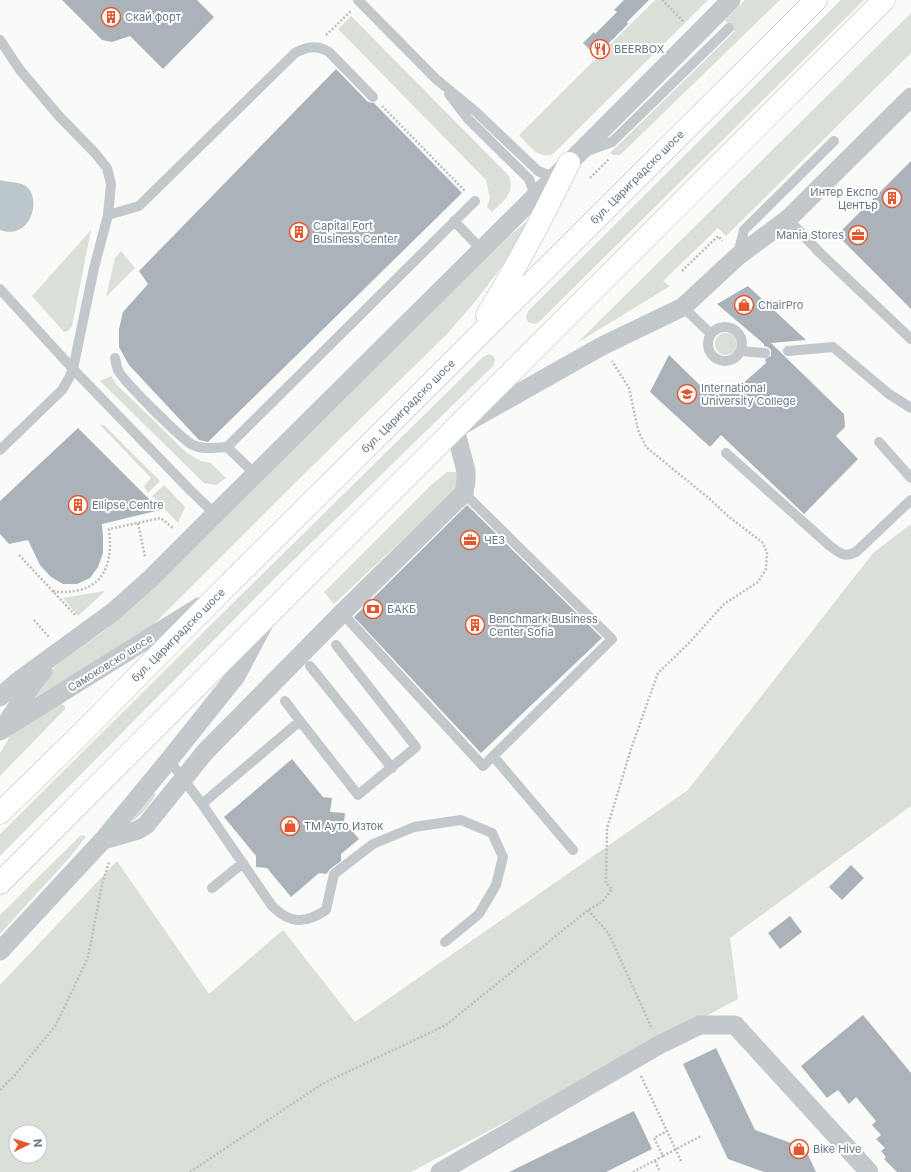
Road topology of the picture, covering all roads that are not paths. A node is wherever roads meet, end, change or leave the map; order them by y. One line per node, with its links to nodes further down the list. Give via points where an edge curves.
1 (731, 0): 11 (street)
2 (816, 0): 23 (highway, бул. Цариградско шосе)
3 (884, 0): 30 (highway)
4 (359, 1): 7 (lane)
5 (729, 28): 11 (lane, via 612,142)
6 (0, 40): 14 (lane, via 20,70 107,168 111,184)
7 (436, 78): 11 (lane, via 538,171 554,175); 13 (lane, via 468,119 529,179 533,190)
8 (373, 97): 14 (lane, via 329,52 314,46 304,48 295,53 139,206)
9 (911, 97): 15 (street)
10 (834, 141): 18 (lane, via 744,230)
11 (569, 163): 13 (street); 23 (highway, via 517,266)
12 (475, 201): 16 (lane)
13 (530, 202): 17 (street)
14 (108, 215): 28 (lane)
15 (788, 219): 18 (street); 22 (lane)
16 (454, 221): 17 (lane); 32 (lane)
17 (481, 249): 35 (street)
18 (738, 256): 20 (street)
19 (0, 289): 28 (lane)
20 (683, 307): 21 (lane); 30 (street, via 602,346)
21 (712, 334): 25 (lane, via 721,327 732,328 740,335 743,346); 25 (lane, via 709,339 709,350 716,359 733,360)
22 (911, 339)
23 (469, 345): 40 (highway, бул. Цариградско шосе)
24 (788, 351): 29 (lane, via 833,347 889,394)
25 (741, 352): 26 (lane)
26 (765, 353)
27 (116, 358): 32 (lane, via 118,370 125,381 191,444 201,448)
28 (73, 369): 33 (lane, via 62,390); 39 (lane)
29 (911, 408)
30 (455, 430): 37 (street, via 466,471); 42 (highway)
31 (879, 442): 36 (lane)
32 (227, 447): 35 (lane)
33 (0, 450)
34 (726, 453): 38 (lane, via 841,554 850,555 856,552)
35 (255, 474): 39 (street)
36 (911, 478)
37 (464, 493): 41 (street); 50 (lane, via 612,639)
38 (911, 500)
39 (215, 514): 43 (street, via 114,612)
40 (217, 596): 49 (street, Самоковско шосе); 55 (highway, бул. Цариградско шосе)
41 (342, 613): 50 (lane, via 483,766); 53 (street, via 205,752)
42 (269, 615): 51 (street, via 236,676); 59 (highway)
43 (56, 645): 46 (street); 49 (street)
44 (336, 645): 52 (lane, via 416,747)
45 (310, 666): 52 (lane)
46 (0, 697)
47 (285, 701): 48 (lane)
48 (300, 721): 52 (lane, via 358,795); 54 (lane)
49 (1, 731)
50 (493, 756): 57 (lane)
51 (170, 760): 53 (lane); 56 (street)
52 (392, 768)
53 (184, 779): 54 (lane); 56 (street, via 146,826)
54 (202, 804): 58 (lane)
55 (0, 812)
56 (103, 840): 62 (street)
57 (573, 850)
58 (243, 864): 60 (lane); 61 (lane, via 280,914 291,919 310,920 326,910 334,874 373,844 414,827 461,820 492,833 503,857 496,885 479,914)
59 (0, 884)
60 (212, 888)
61 (445, 942)
62 (0, 951)
63 (440, 1172): 64 (street, via 659,1045 700,1025 735,1025)
64 (869, 1172)

